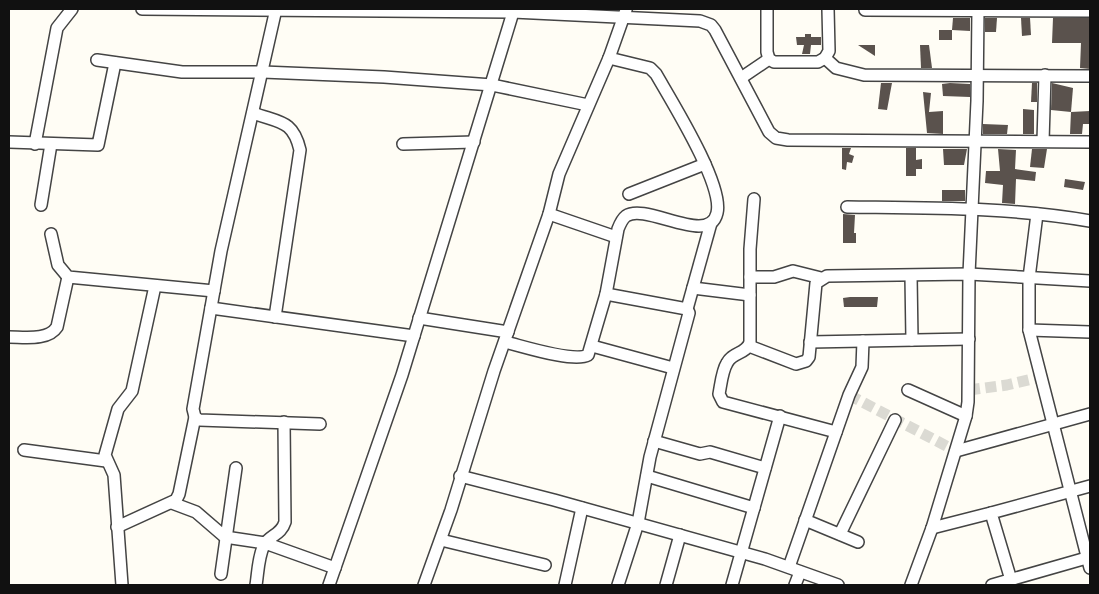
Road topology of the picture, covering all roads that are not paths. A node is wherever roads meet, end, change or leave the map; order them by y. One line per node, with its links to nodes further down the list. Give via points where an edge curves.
1 (72, 9): 31 (street, via 57,28)
2 (142, 9): 7 (street)
3 (703, 9): 12 (street)
4 (767, 9): 15 (street)
5 (828, 9): 14 (street, via 829,51)
6 (978, 9): 8 (street); 10 (street); 20 (street)
7 (276, 10): 9 (street); 18 (street)
8 (865, 10)
9 (514, 11): 11 (street); 23 (street)
10 (1090, 11)
11 (626, 12): 12 (street); 13 (street)
12 (700, 21): 22 (street, via 715,30)
13 (610, 58): 24 (street); 34 (street, via 650,68 656,74)
14 (825, 58): 15 (street, via 809,62 774,62); 20 (street, via 836,68 864,75)
15 (769, 59): 22 (street)
16 (97, 60): 17 (street)
17 (115, 63): 18 (street, via 182,72); 32 (street, via 98,146)
18 (263, 72): 23 (street); 25 (street)
19 (1045, 75): 20 (street); 21 (street); 29 (street)
20 (977, 76): 26 (street)
21 (1090, 76)
22 (741, 78): 26 (street, via 769,132 776,138)
23 (492, 85): 24 (street); 28 (street)
24 (588, 105): 40 (street, via 559,174)
25 (253, 113): 55 (street); 60 (street, via 292,128 300,150)
26 (975, 141): 29 (street); 39 (street)
27 (9, 142): 31 (street)
28 (474, 142): 33 (street); 61 (street)
29 (1043, 142): 30 (street)
30 (1090, 142)
31 (36, 144): 32 (street)
32 (51, 144): 37 (street)
33 (403, 144)
34 (705, 164): 35 (street); 43 (street, via 718,196 717,214)
35 (630, 194)
36 (754, 199): 49 (street)
37 (41, 205)
38 (847, 207): 39 (street)
39 (972, 208): 41 (street); 46 (street)
40 (549, 214): 45 (street); 66 (street)
41 (1036, 214): 42 (street); 51 (street)
42 (1090, 221)
43 (711, 223): 45 (street, via 699,227 639,213 627,215 622,220); 54 (street)
44 (51, 234): 48 (street, via 58,265)
45 (616, 237): 56 (street)
46 (969, 274): 47 (street); 51 (street); 67 (street)
47 (911, 276): 50 (street); 68 (street)
48 (68, 277): 53 (street); 65 (street, via 58,327 54,332)
49 (750, 277): 50 (street, via 774,277 793,271); 57 (street)
50 (821, 278): 70 (street, via 814,289)
51 (1029, 278): 52 (street); 62 (street)
52 (1090, 281)
53 (155, 286): 55 (street); 87 (street, via 132,391 118,409 106,449)
54 (693, 288): 57 (street); 59 (street)
55 (214, 291): 58 (street)
56 (606, 294): 59 (street); 71 (street)
57 (750, 295): 72 (street)
58 (211, 308): 60 (street); 78 (street, via 193,410)
59 (687, 309): 73 (street, via 689,317)
60 (275, 317): 64 (street)
61 (419, 318): 64 (street); 66 (street)
62 (1029, 330): 63 (street); 82 (street)
63 (1090, 332)
64 (414, 336): 112 (street)
65 (9, 337)
66 (507, 337): 71 (street, via 583,358); 90 (street)
67 (968, 339): 68 (street); 77 (street)
68 (912, 340): 69 (street)
69 (864, 341): 70 (street); 83 (street, via 862,366)
70 (810, 342): 72 (street, via 809,356 802,364)
71 (592, 346): 73 (street)
72 (749, 346): 76 (street, via 727,362 720,398 723,402)
73 (673, 368): 84 (street)
74 (908, 390): 77 (street)
75 (1090, 414): 82 (street)
76 (780, 416): 83 (street); 89 (street)
77 (966, 416): 86 (street)
78 (195, 417): 80 (street, via 199,420); 94 (street, via 179,494)
79 (895, 420): 102 (street)
80 (284, 422): 81 (street); 107 (street, via 284,522 279,534)
81 (320, 424)
82 (1052, 424): 86 (street); 93 (street)
83 (836, 432): 98 (street)
84 (654, 441): 89 (street, via 700,454 710,452); 91 (street)
85 (24, 450): 87 (street)
86 (956, 451): 101 (street)
87 (106, 460): 100 (street, via 114,475)
88 (236, 468): 104 (street)
89 (765, 468): 96 (street)
90 (460, 476): 95 (street); 105 (street)
91 (647, 476): 96 (street); 99 (street)
92 (1090, 486): 93 (street)
93 (1070, 492): 97 (street); 109 (street)
94 (172, 503): 100 (street); 104 (street, via 196,512)
95 (582, 508): 99 (street); 120 (street)
96 (754, 508): 108 (street)
97 (991, 513): 101 (street); 115 (street)
98 (805, 520): 102 (street); 111 (street)
99 (638, 523): 103 (street); 121 (street)
100 (118, 527): 116 (street)
101 (932, 528): 126 (street)
102 (840, 534): 106 (street)
103 (680, 535): 108 (street); 122 (street)
104 (225, 536): 107 (street); 114 (street)
105 (441, 540): 110 (street); 119 (street)
106 (858, 542)
107 (265, 543): 112 (street); 117 (street)
108 (743, 553): 111 (street); 123 (street)
109 (1089, 561): 115 (street)
110 (545, 565)
111 (789, 567): 113 (street)
112 (335, 568): 118 (street)
113 (800, 572): 124 (street); 125 (street)
114 (221, 574)
115 (1011, 580): 127 (street)
116 (122, 585)
117 (256, 585)
118 (329, 585)
119 (424, 585)
120 (566, 585)
121 (618, 585)
122 (666, 585)
123 (732, 585)
124 (795, 585)
125 (838, 585)
126 (911, 585)
127 (992, 585)

